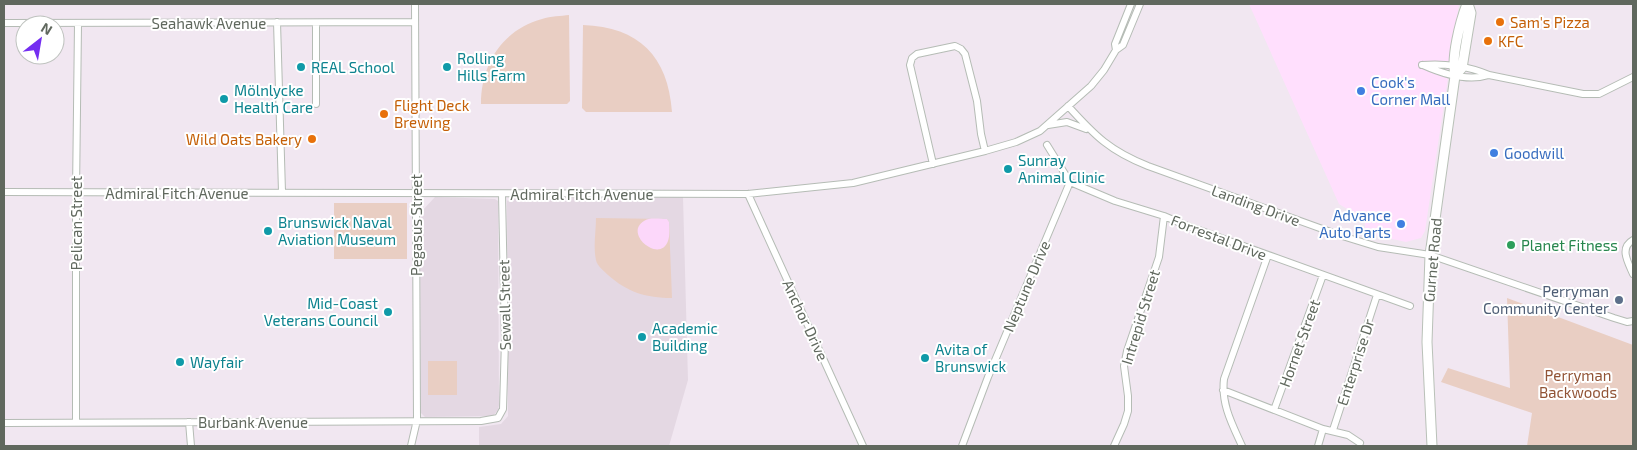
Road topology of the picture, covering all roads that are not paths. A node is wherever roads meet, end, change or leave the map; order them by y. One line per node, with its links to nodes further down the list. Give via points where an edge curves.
1 (415, 4): 6 (street, Pegasus Street)
2 (1131, 4): 10 (street, Admiral Fitch Avenue, via 1115,44)
3 (1140, 4): 10 (street, Admiral Fitch Avenue, via 1123,45)
4 (1467, 4): 11 (main road, Gurnet Road, via 1471,13)
5 (277, 22): 8 (street, Seahawk Avenue); 9 (street, Seahawk Avenue); 23 (street)
6 (415, 22): 8 (street, Seahawk Avenue); 24 (street, Pegasus Street)
7 (4, 23): 9 (street, Seahawk Avenue)
8 (316, 23): 14 (street)
9 (78, 24): 25 (street, Pelican Street)
10 (1116, 50): 15 (street, Admiral Fitch Avenue, via 1091,86)
11 (1457, 70): 12 (street); 12 (street, via 1478,79); 31 (main road, Gurnet Road)
12 (1489, 75): 13 (street, via 1582,94 1599,94)
13 (1633, 77)
14 (316, 104)
15 (1068, 106): 16 (street, Admiral Fitch Avenue); 17 (street, Landing Drive)
16 (1047, 125): 17 (street, Landing Drive, via 1067,122); 19 (street, Admiral Fitch Avenue, via 1016,142)
17 (1091, 132): 31 (street, Landing Drive, via 1121,155 1148,166 1339,235 1378,247)
18 (1047, 145): 21 (street)
19 (985, 151): 20 (street, Admiral Fitch Avenue); 20 (street, via 965,54 955,46 916,54 910,65)
20 (933, 164): 27 (street, Admiral Fitch Avenue, via 853,183)
21 (1070, 182): 28 (street, Forrestal Drive, via 1115,201); 50 (street, Neptune Drive)
22 (4, 192): 25 (street, Admiral Fitch Avenue)
23 (282, 192): 24 (street, Admiral Fitch Avenue); 25 (street, Admiral Fitch Avenue)
24 (415, 192): 26 (street, Admiral Fitch Avenue); 40 (street, Pegasus Street)
25 (76, 193): 41 (street, Pelican Street)
26 (502, 194): 27 (street, Admiral Fitch Avenue); 39 (street, Sewall Street, via 504,409)
27 (748, 194): 49 (street, Anchor Drive)
28 (1164, 216): 30 (street, Forrestal Drive); 51 (street, Intrepid Street, via 1159,257 1127,351 1124,366 1128,411)
29 (1633, 240): 32 (street, via 1625,249)
30 (1268, 255): 33 (street, Forrestal Drive); 37 (street, via 1226,372)
31 (1430, 255): 36 (street, Landing Drive, via 1614,318); 54 (main road, Gurnet Road, via 1427,342)
32 (1633, 274)
33 (1323, 275): 34 (street, Forrestal Drive); 38 (street, Hornet Street)
34 (1377, 294): 35 (street, Forrestal Drive); 45 (street, Enterprise Dr)
35 (1410, 306)
36 (1633, 321)
37 (1223, 390): 38 (street); 52 (street, via 1225,406)
38 (1274, 410): 44 (street)
39 (500, 415): 40 (street, Burbank Avenue, via 494,420)
40 (417, 420): 42 (street, Burbank Avenue); 47 (street, Pegasus Street)
41 (76, 422): 42 (street, Burbank Avenue); 43 (street, Burbank Avenue)
42 (189, 422): 48 (street)
43 (4, 423)
44 (1323, 429): 45 (street); 53 (street)
45 (1333, 430): 46 (street)
46 (1360, 443)
47 (412, 445)
48 (191, 446)
49 (863, 446)
50 (962, 446)
51 (1114, 446)
52 (1242, 446)
53 (1318, 446)
54 (1432, 446)

